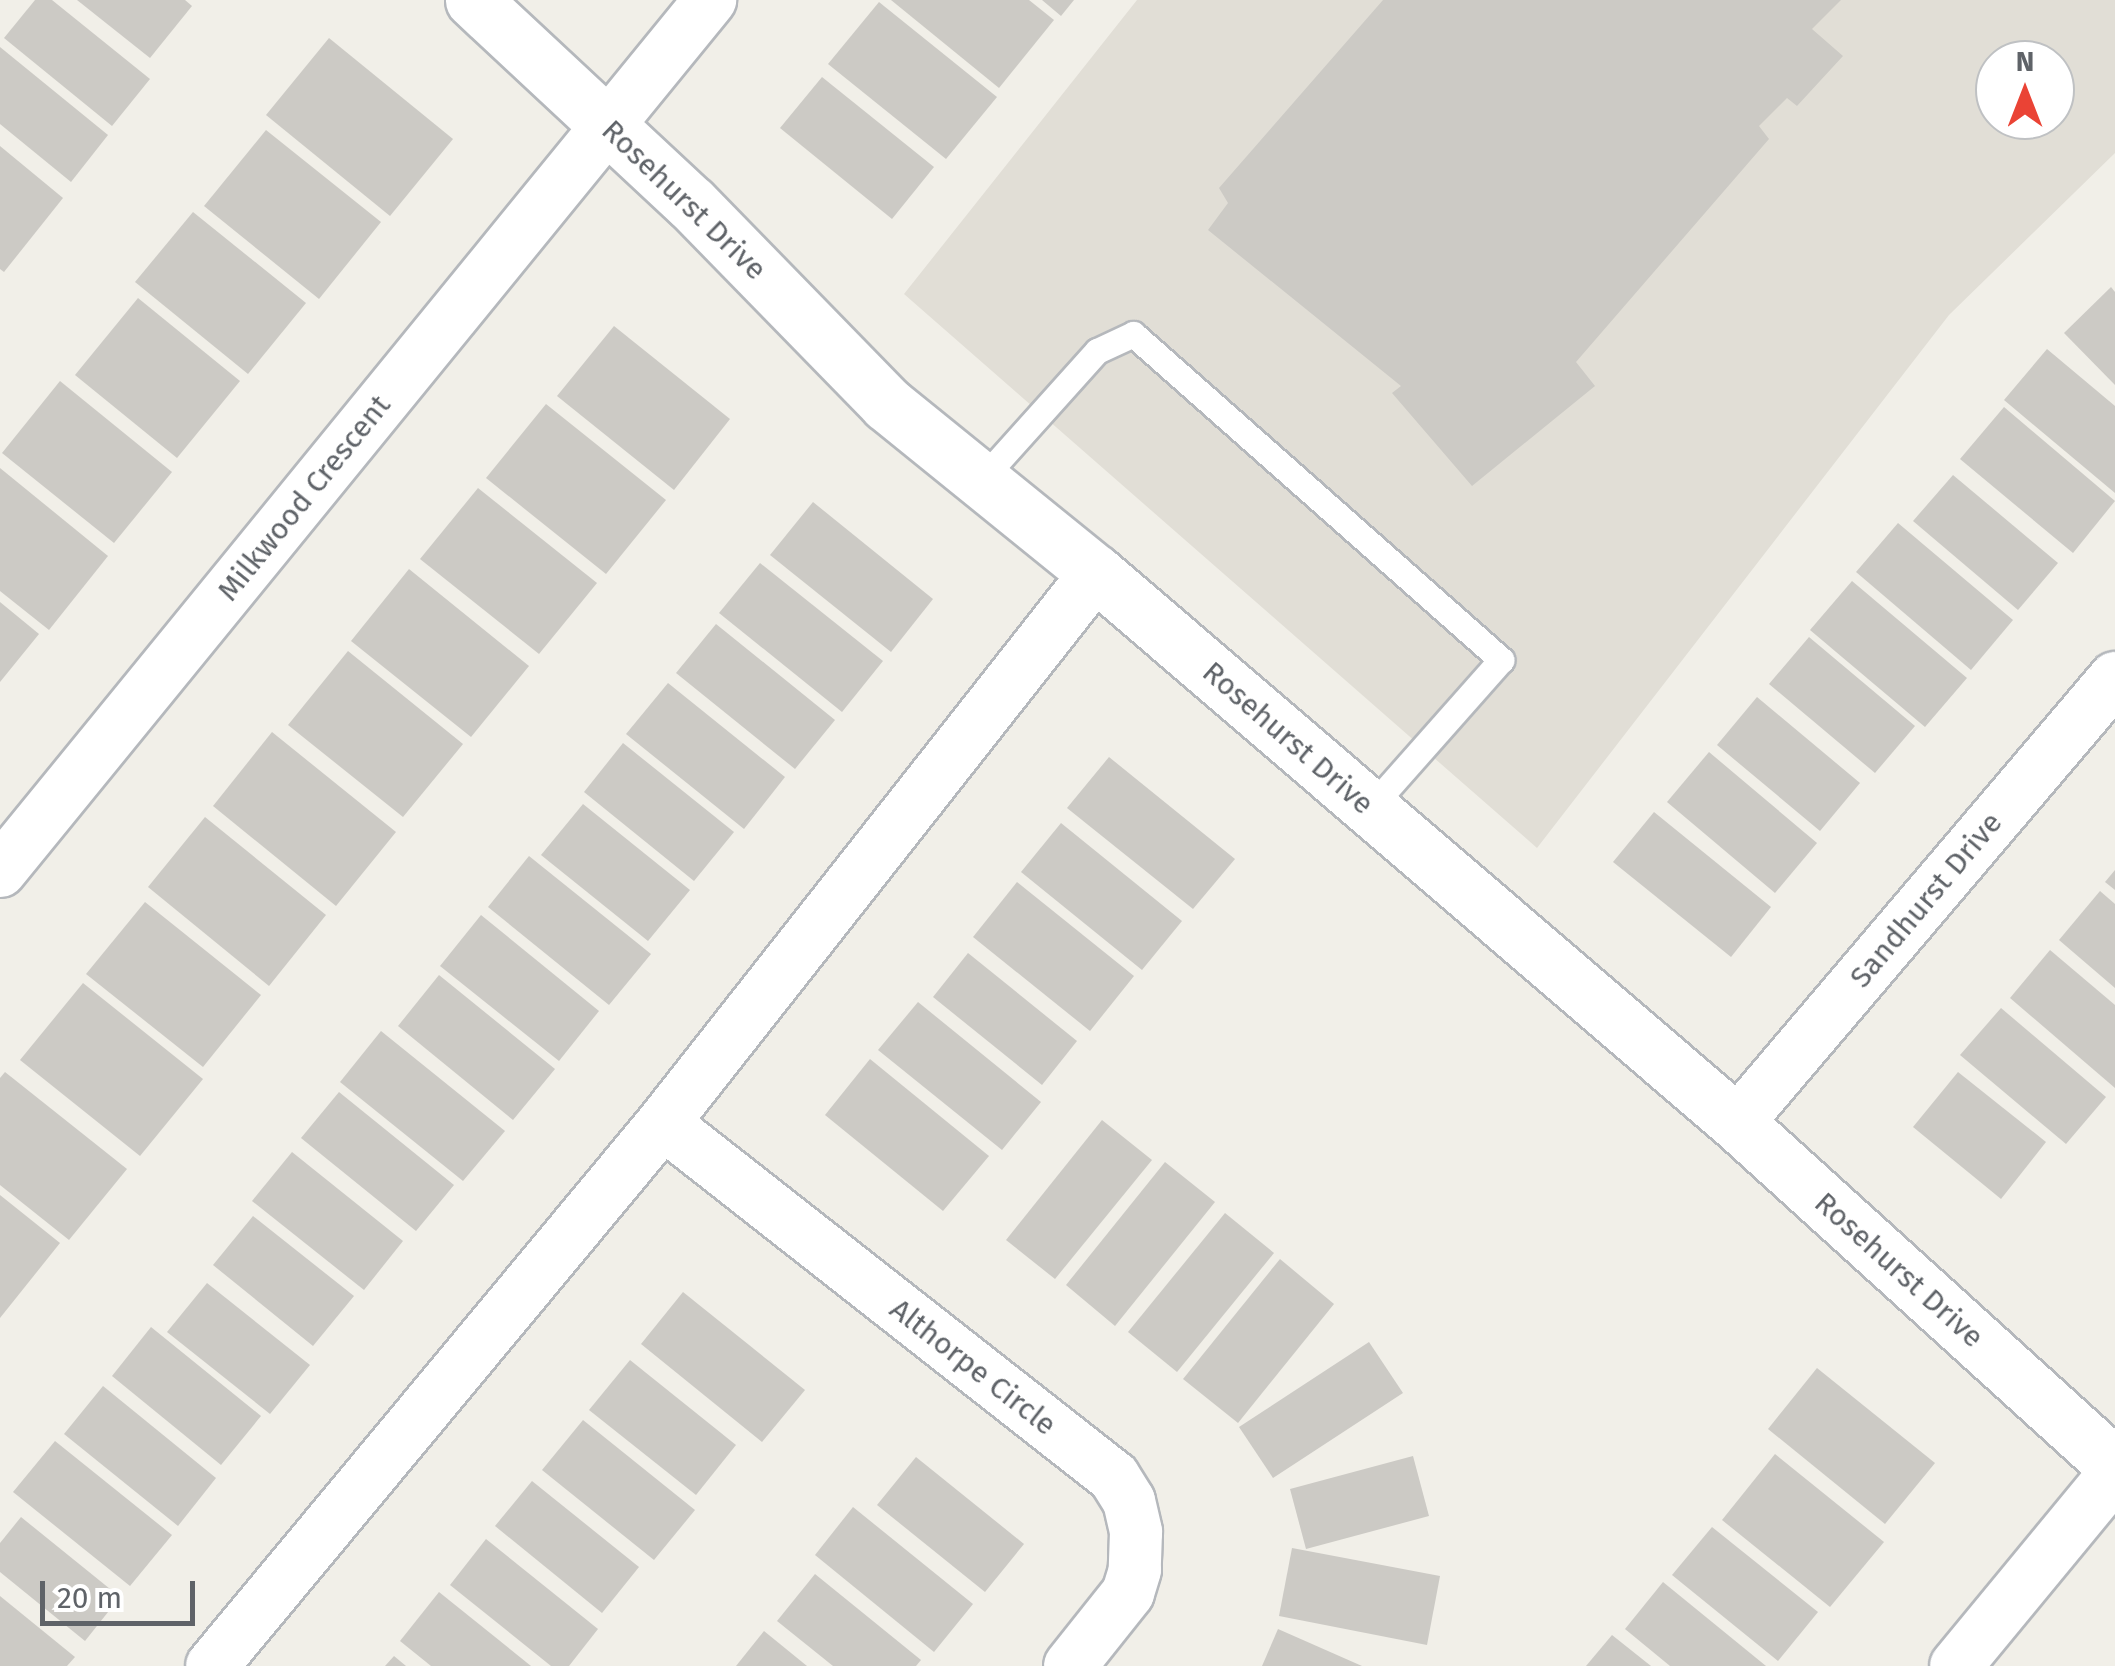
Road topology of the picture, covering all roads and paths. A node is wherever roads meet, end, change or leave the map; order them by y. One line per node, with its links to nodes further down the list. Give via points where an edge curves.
1 (472, 0): 3 (street, Rosehurst Drive)
2 (710, 0): 3 (street, Milkwood Crescent)
3 (608, 126): 4 (street, Rosehurst Drive, via 887,404); 8 (street, Milkwood Crescent)
4 (982, 479): 5 (street, Rosehurst Drive); 7 (lane, via 1097,350 1133,334 1501,660)
5 (1096, 573): 7 (street, Rosehurst Drive); 9 (street)
6 (2115, 678): 10 (street, Sandhurst Drive)
7 (1370, 808): 10 (street, Rosehurst Drive)
8 (0, 872)
9 (663, 1123): 13 (street); 14 (street, Althorpe Circle, via 1114,1478 1129,1500 1136,1570 1128,1593)
10 (1738, 1123): 11 (street, Rosehurst Drive)
11 (2115, 1466)
12 (2115, 1473): 15 (street)
13 (212, 1666)
14 (1070, 1666)
15 (1956, 1666)

